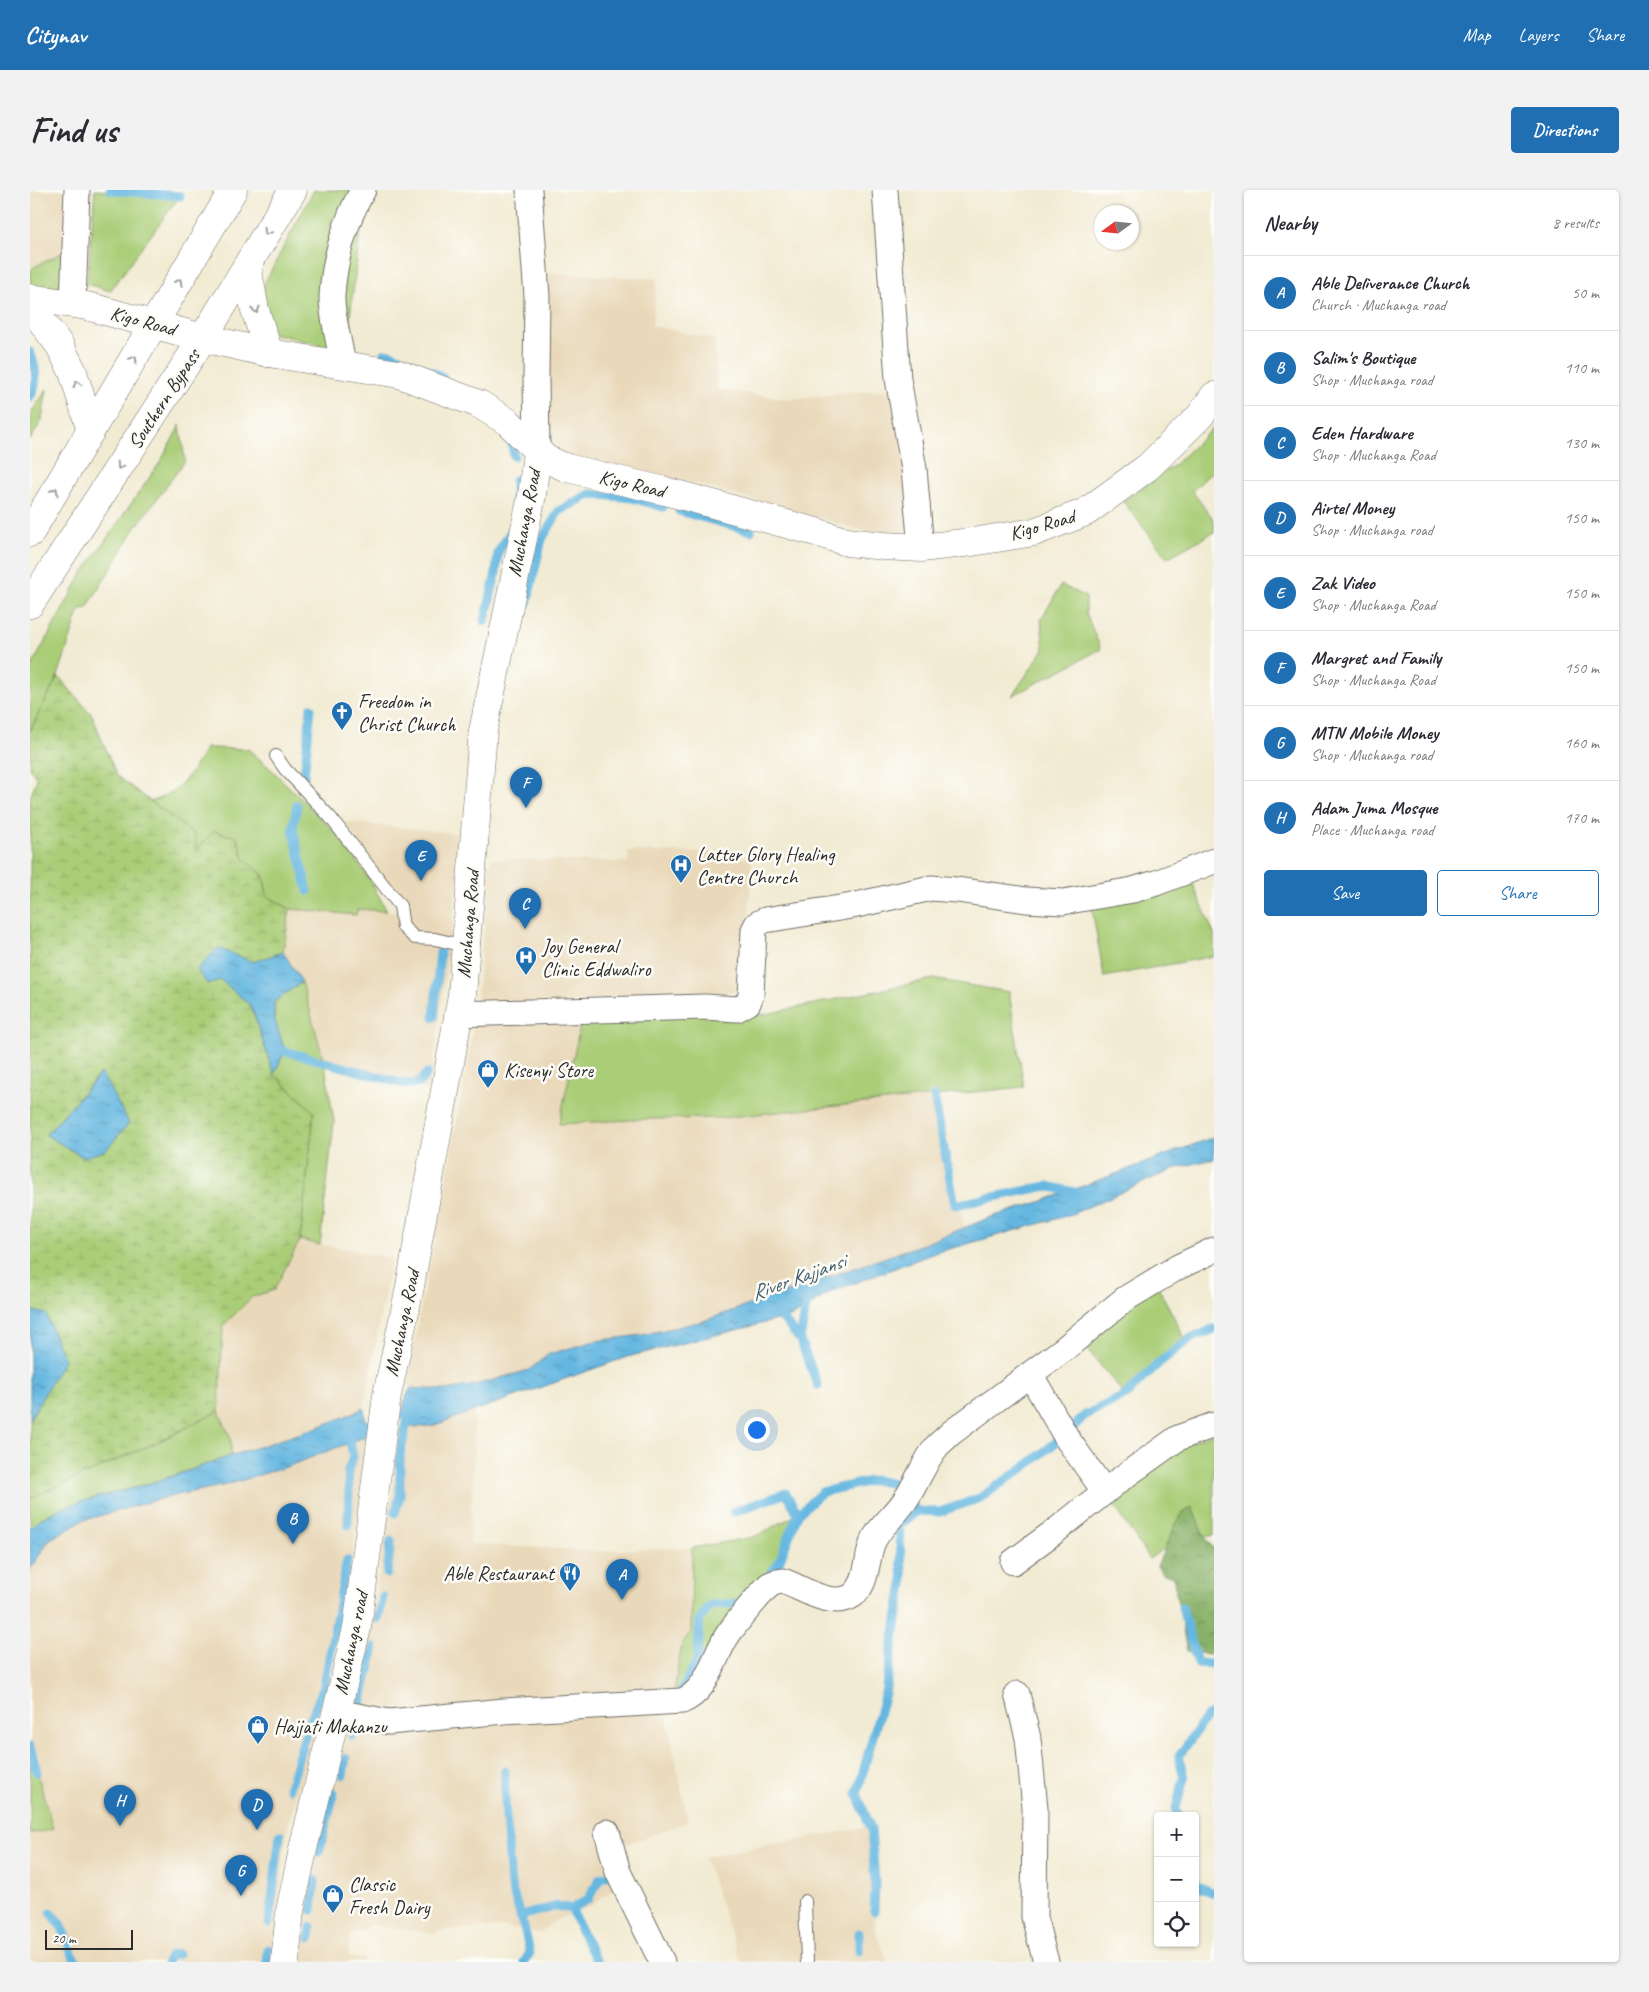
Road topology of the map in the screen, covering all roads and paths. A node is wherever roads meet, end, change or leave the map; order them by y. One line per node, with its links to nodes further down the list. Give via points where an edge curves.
1 (77, 190): 9 (street)
2 (233, 190): 11 (main road, one-way to 2)
3 (293, 190): 7 (main road, Southern Bypass, one-way to 7)
4 (363, 190): 14 (street, via 342,238 333,289)
5 (529, 190): 17 (street, via 537,296)
6 (884, 190): 19 (street, via 898,379 914,469)
7 (247, 266): 12 (main road, Southern Bypass); 13 (main road, one-way to 13, via 255,310)
8 (30, 298): 9 (main road, Kigo Road)
9 (74, 304): 11 (main road, Kigo Road)
10 (30, 306): 16 (main road, one-way to 10, via 73,372 60,346)
11 (155, 324): 12 (main road, Kigo Road); 16 (main road, one-way to 11)
12 (203, 338): 13 (main road, Kigo Road); 20 (main road, Southern Bypass, one-way to 20)
13 (269, 353): 14 (main road, Kigo Road)
14 (343, 364): 17 (main road, Kigo Road, via 399,374 479,404 508,422)
15 (1214, 396): 19 (main road, Kigo Road, via 1200,416 1148,467 1086,512 1034,532)
16 (90, 431): 18 (main road, one-way to 16)
17 (537, 451): 19 (main road, Kigo Road, via 546,459 567,468 683,495 847,542); 23 (main road, Muchanga Road, via 532,495 483,731)
18 (30, 534)
19 (921, 548)
20 (30, 604)
21 (276, 756): 23 (lane, via 285,770 330,817 400,906 403,927 415,938)
22 (1214, 861): 24 (street, via 1133,890 1063,902 931,888 852,906 765,920 754,930 751,994 748,1003 737,1009 705,1007)
23 (465, 946): 24 (main road, Muchanga Road)
24 (458, 1014): 28 (main road, Muchanga Road, via 409,1292 387,1395)
25 (1214, 1250): 26 (street, via 1125,1299)
26 (1030, 1374): 29 (street, via 1068,1440); 32 (street, via 936,1447 907,1498 879,1530 863,1581 850,1598 828,1599 783,1582 769,1585 728,1634 701,1688 682,1702 389,1722)
27 (1214, 1425): 29 (street, via 1178,1438)
28 (382, 1440): 32 (main road, Muchanga road, via 357,1628)
29 (1105, 1492): 30 (street)
30 (1013, 1562)
31 (1018, 1694): 38 (street, via 1028,1738 1035,1808 1034,1917)
32 (336, 1712): 35 (main road, Muchanga road, via 290,1911)
33 (607, 1832): 36 (street, via 618,1872)
34 (805, 1901): 37 (lane)
35 (285, 1962)
36 (662, 1962)
37 (808, 1962)
38 (1046, 1962)

